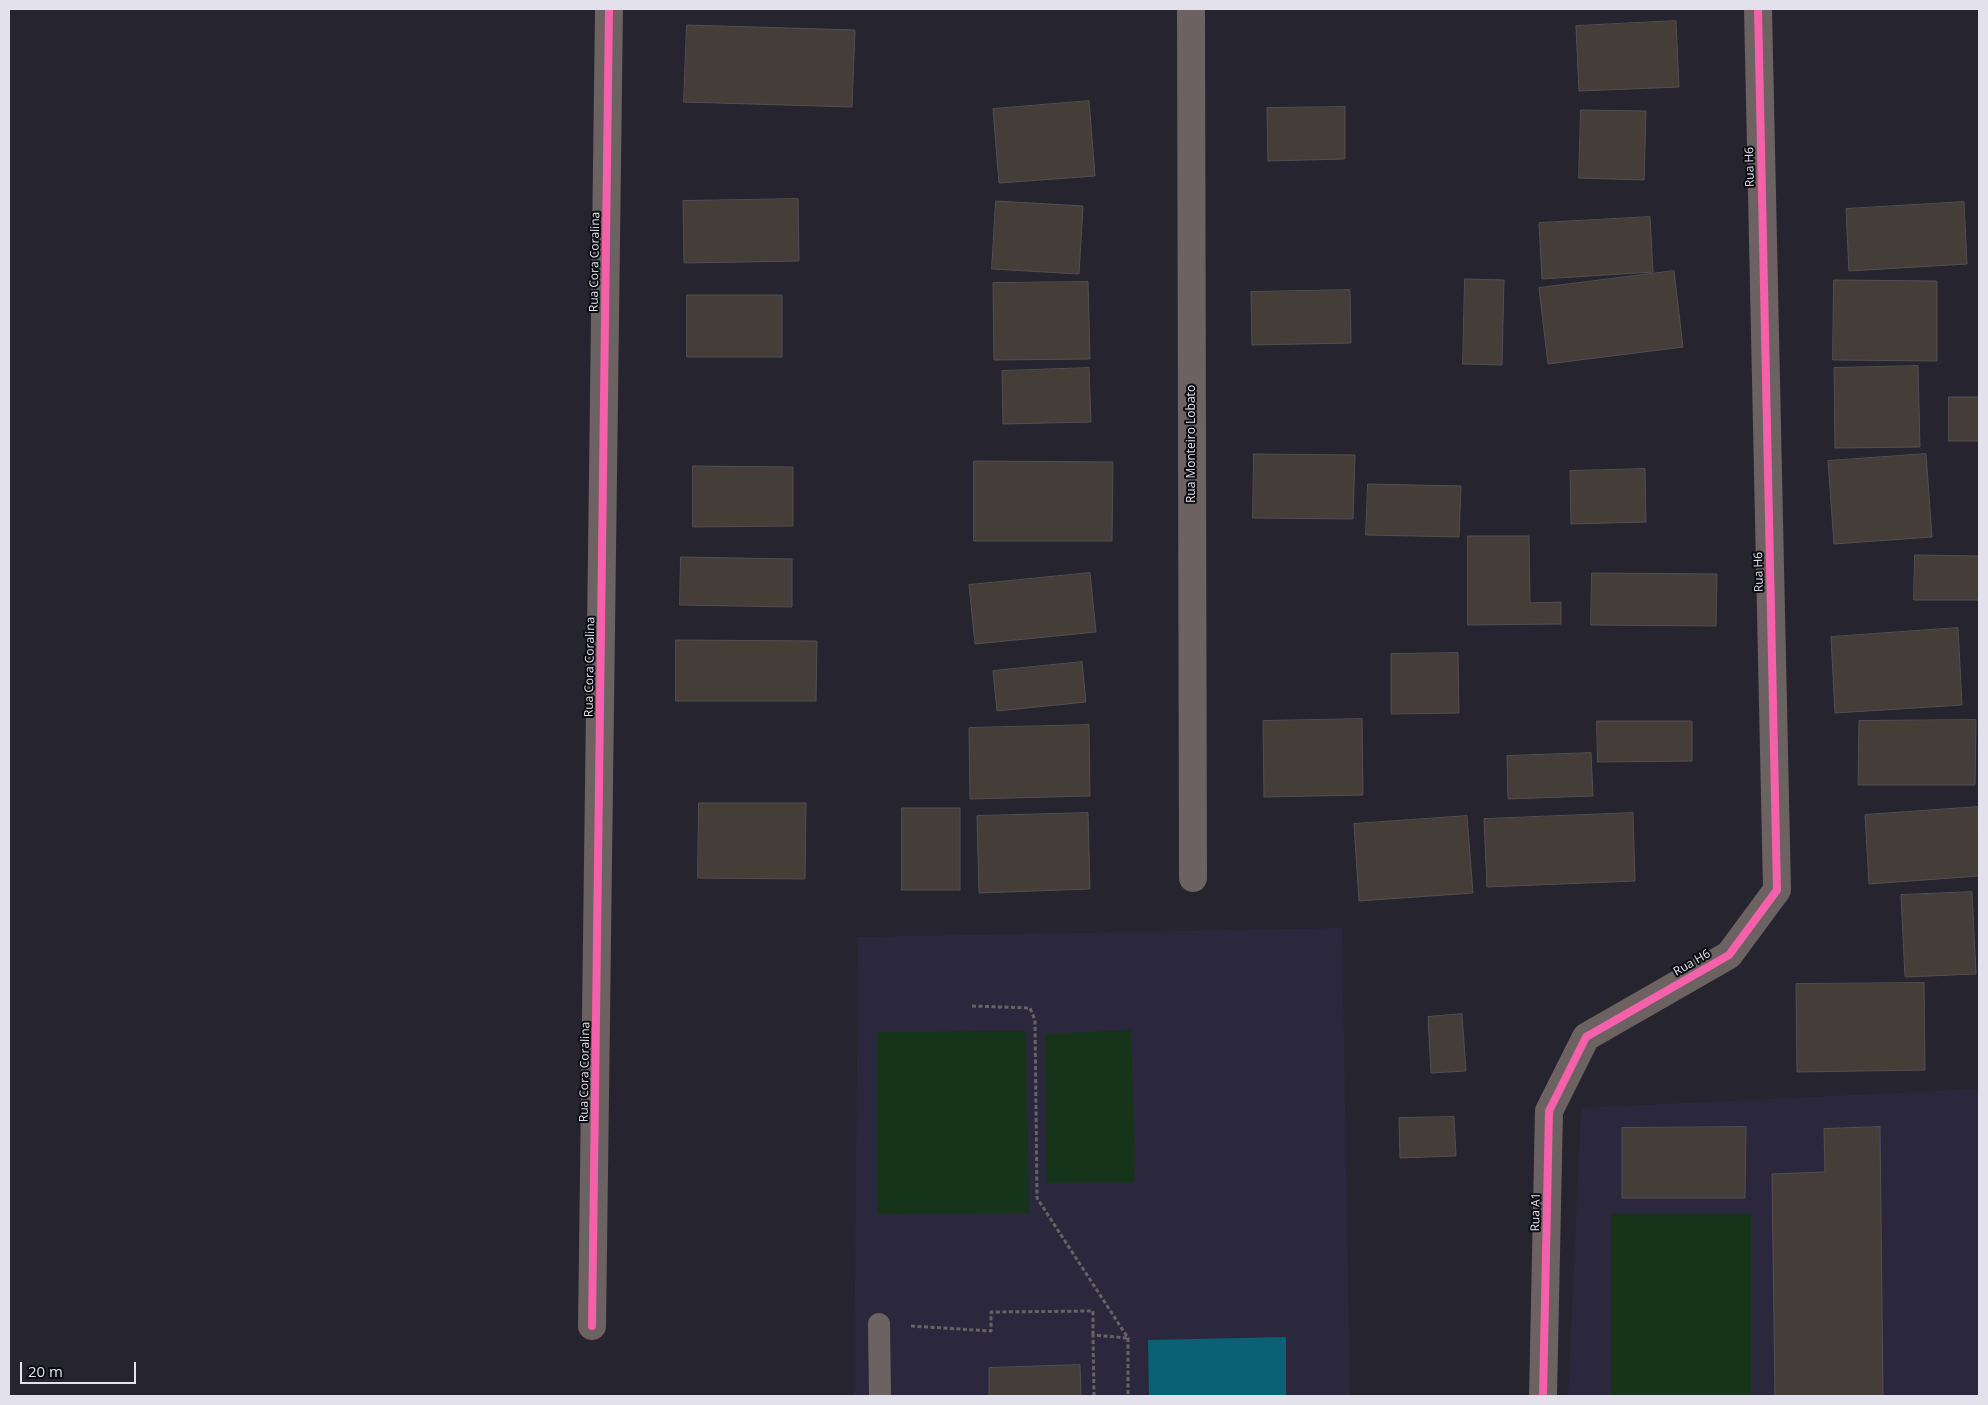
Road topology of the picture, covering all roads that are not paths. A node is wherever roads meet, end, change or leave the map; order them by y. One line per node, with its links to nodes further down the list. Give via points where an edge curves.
1 (609, 9): 7 (street, Rua Cora Coralina)
2 (1191, 9): 4 (street, Rua Monteiro Lobato)
3 (1758, 9): 5 (street, Rua H6, via 1777,890 1728,955)
4 (1193, 878)
5 (1586, 1036): 9 (street, Rua A1, via 1549,1112)
6 (879, 1324): 8 (lane)
7 (592, 1326)
8 (880, 1396)
9 (1543, 1396)

